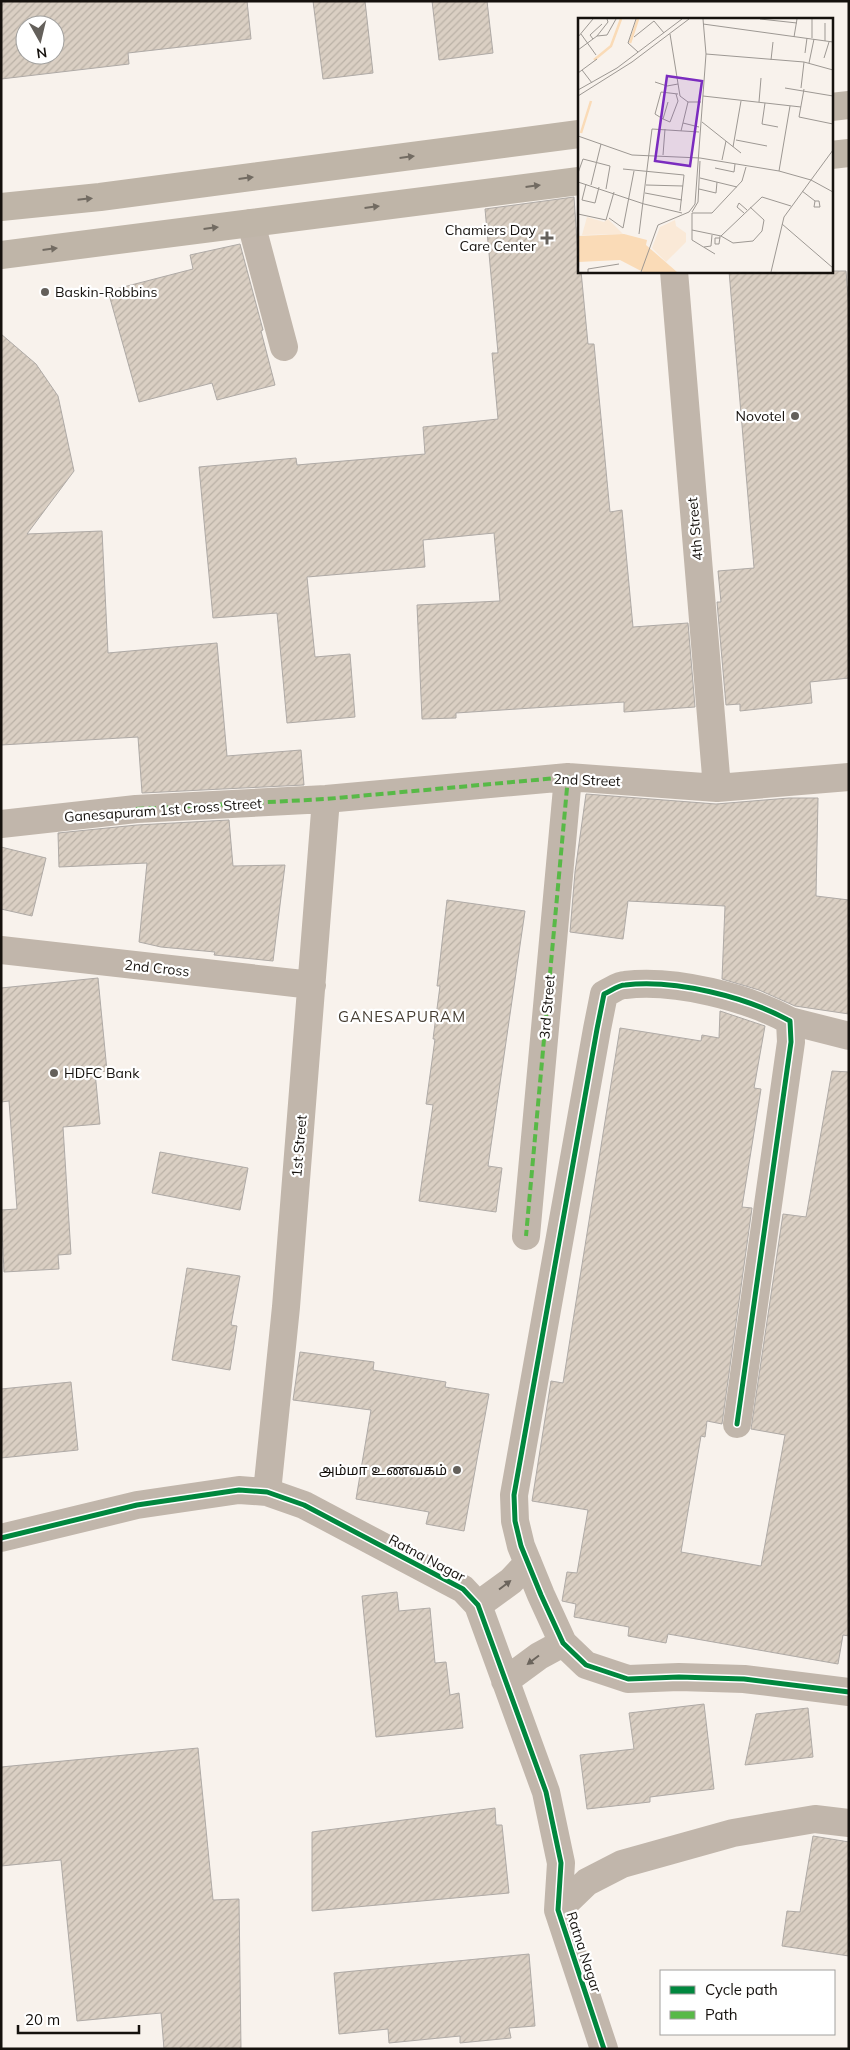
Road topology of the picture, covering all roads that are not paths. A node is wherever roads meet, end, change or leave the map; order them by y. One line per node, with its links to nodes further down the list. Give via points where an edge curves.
1 (849, 106): 2 (main road)
2 (832, 107)
3 (578, 134): 7 (main road, one-way to 3)
4 (849, 153): 5 (main road)
5 (832, 155)
6 (578, 180): 8 (main road, one-way to 6)
7 (1, 207)
8 (252, 223): 9 (main road, one-way to 8); 11 (street)
9 (1, 255)
10 (674, 272): 14 (street, 4th Street)
11 (284, 347)
12 (849, 777): 14 (street, 2nd Street)
13 (568, 778): 14 (street, 2nd Street); 15 (street, 2nd Street); 21 (street, 3rd Street)
14 (717, 788)
15 (326, 799): 16 (street, Ganesapuram 1st Cross Street, via 136,809); 18 (street, 1st Street)
16 (1, 824)
17 (1, 950): 18 (street, 2nd Cross)
18 (312, 985): 23 (street, 1st Street, via 286,1307)
19 (790, 1021): 20 (street); 22 (street, via 792,1042); 25 (street, via 765,1007 734,997 661,985 624,985 604,994 514,1495 515,1521)
20 (849, 1036)
21 (526, 1236)
22 (737, 1424)
23 (267, 1492): 24 (street, Ratna Nagar, via 239,1490 137,1505); 26 (street, Ratna Nagar, via 304,1505 463,1589)
24 (1, 1538)
25 (528, 1563): 26 (street, one-way to 25, via 511,1581); 27 (street)
26 (478, 1605): 28 (street, Ratna Nagar)
27 (563, 1643): 28 (street, one-way to 28); 29 (street, via 586,1665 628,1679 744,1679)
28 (505, 1681): 31 (street, Ratna Nagar, via 546,1792 561,1863)
29 (849, 1692)
30 (849, 1824): 31 (street, via 816,1819 733,1833 622,1864 587,1882)
31 (558, 1910): 32 (street, Ratna Nagar)
32 (604, 2049)

